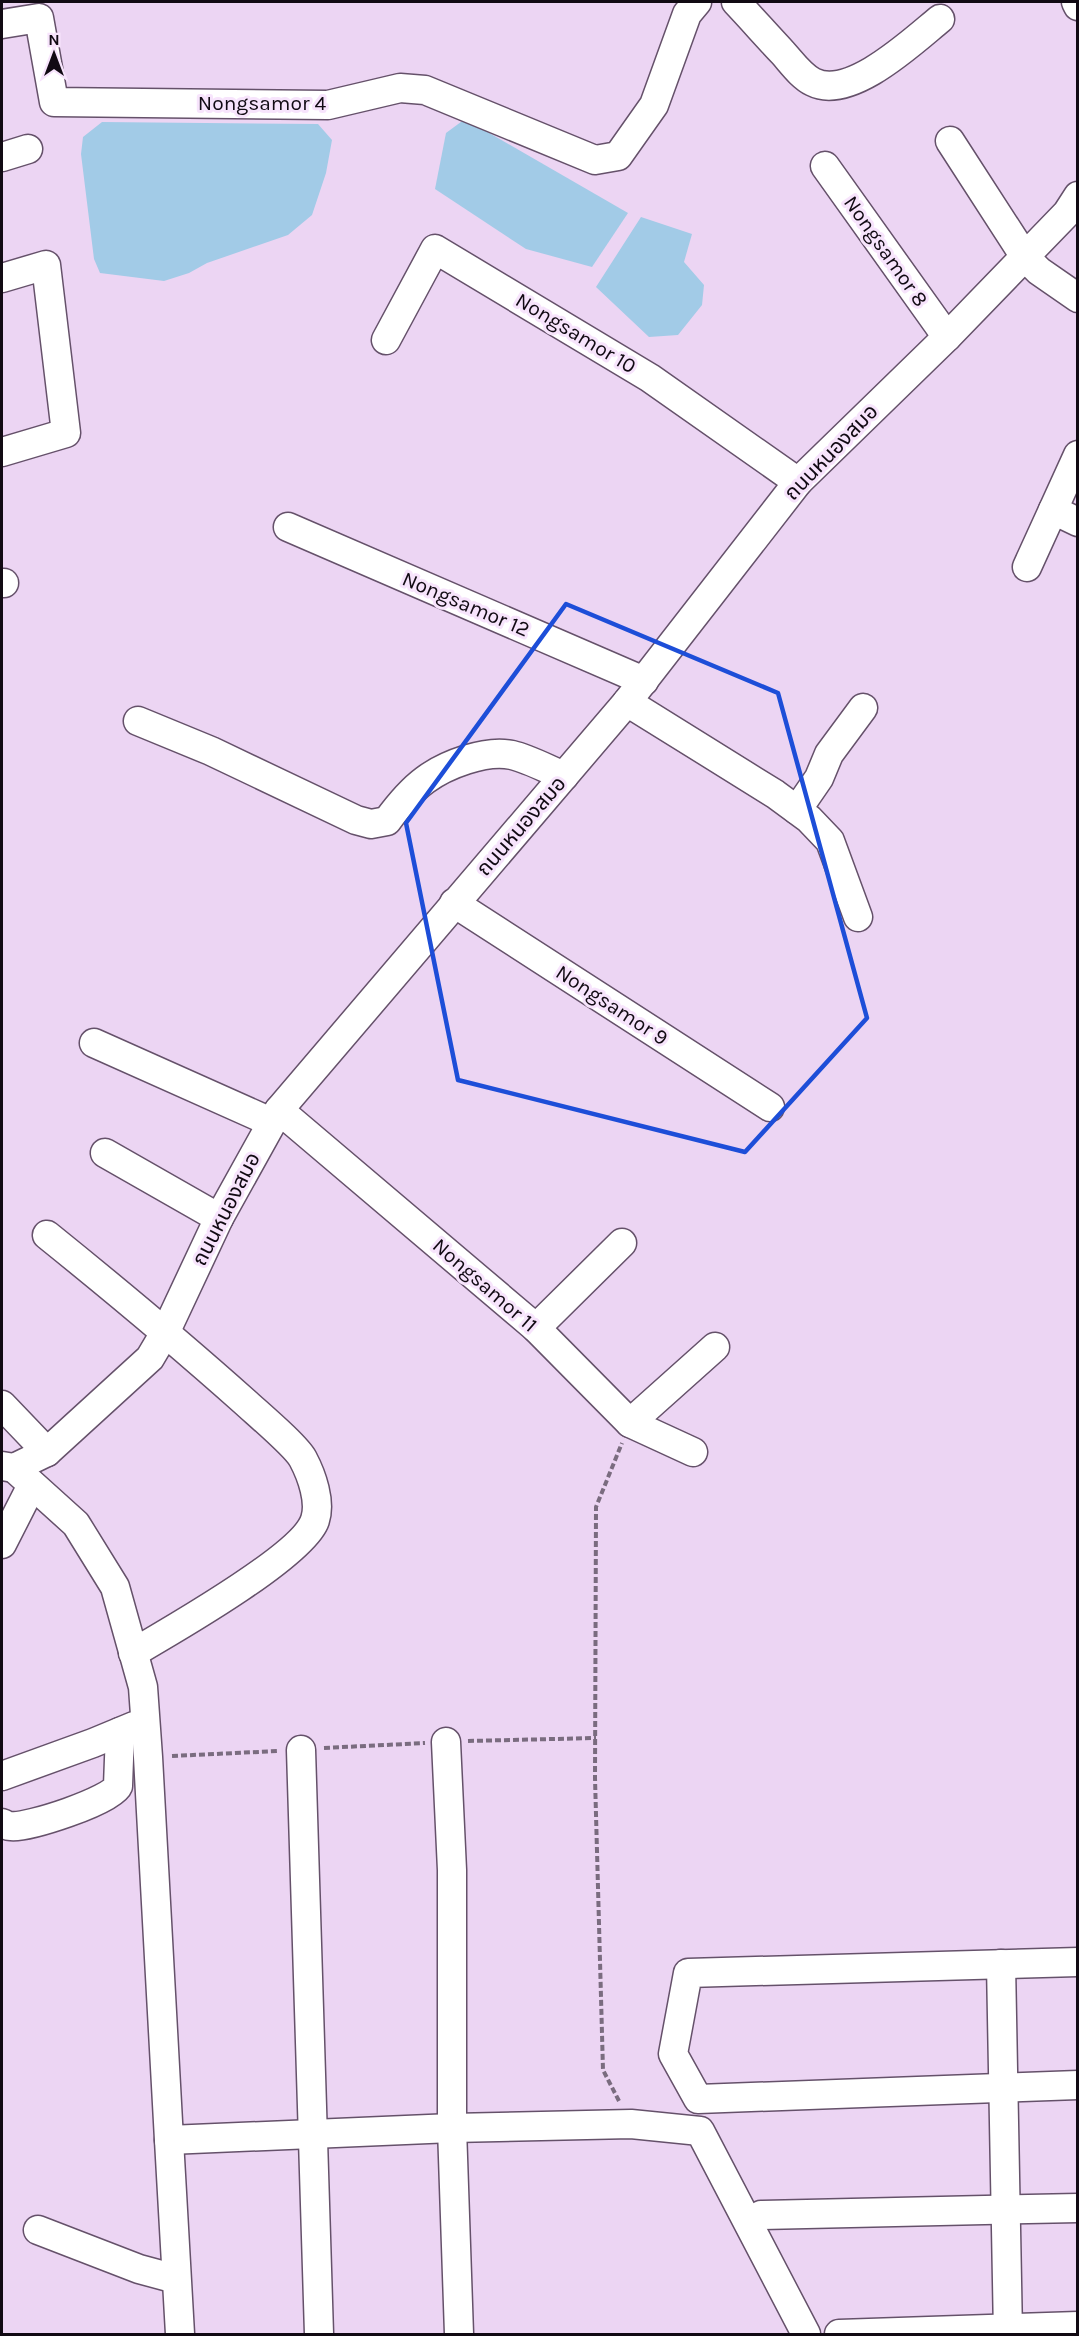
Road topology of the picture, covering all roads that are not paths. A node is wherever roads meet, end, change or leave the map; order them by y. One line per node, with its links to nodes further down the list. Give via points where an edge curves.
1 (697, 2): 4 (street, Nongsamor 4, via 687,14 654,105 618,156 595,160 425,90 400,87 328,105 54,102 39,18)
2 (736, 2): 3 (street, via 803,75 825,87 846,84 864,75)
3 (940, 19)
4 (2, 24)
5 (950, 141): 8 (street)
6 (825, 166): 11 (street, Nongsamor 8)
7 (1077, 196): 8 (street, ถนนหนองสมอ, via 1067,213)
8 (1024, 257): 10 (street); 11 (street, ถนนหนองสมอ)
9 (2, 278): 13 (street, via 46,265 66,433)
10 (1077, 298)
11 (947, 337): 15 (street, ถนนหนองสมอ)
12 (386, 340): 15 (street, Nongsamor 10, via 435,249 650,378)
13 (2, 452)
14 (1077, 455): 16 (street)
15 (798, 482): 19 (street, ถนนหนองสมอ)
16 (1065, 516): 18 (street)
17 (288, 527): 19 (street, Nongsamor 12)
18 (1027, 567)
19 (635, 691): 22 (street, ถนนหนองสมอ); 23 (street, Nongsamor 12)
20 (863, 708): 23 (street, via 829,754 819,778)
21 (138, 721): 22 (street, via 371,824 387,821 425,780 490,753 512,755)
22 (564, 776): 24 (street, ถนนหนองสมอ)
23 (797, 810): 25 (street, Nongsamor 12, via 830,842)
24 (454, 903): 27 (street, Nongsamor 9); 28 (street, ถนนหนองสมอ)
25 (858, 917)
26 (94, 1043): 28 (street, Nongsamor 11)
27 (770, 1107)
28 (275, 1116): 30 (street, ถนนหนองสมอ); 33 (street, Nongsamor 11)
29 (105, 1153): 30 (street)
30 (219, 1218): 34 (street, ถนนหนองสมอ)
31 (47, 1235): 34 (street)
32 (622, 1243): 33 (street)
33 (536, 1328): 37 (street, Nongsamor 11)
34 (165, 1330): 38 (street, ถนนหนองสมอ, via 150,1358); 42 (street, via 302,1457 315,1492 315,1520 294,1548 202,1613)
35 (715, 1347): 37 (street)
36 (2, 1405): 38 (street)
37 (630, 1423): 39 (street, Nongsamor 11)
38 (47, 1452): 40 (street, ถนนหนองสมอ)
39 (693, 1452)
40 (16, 1473): 41 (street); 42 (street, via 76,1524 115,1587)
41 (2, 1544)
42 (133, 1653): 43 (street, via 142,1687)
43 (133, 1726): 46 (street); 47 (street, via 116,1792 40,1820 10,1827); 54 (street, via 148,1757)
44 (446, 1742): 52 (street, via 452,1870)
45 (302, 1750): 53 (street)
46 (2, 1776)
47 (2, 1822)
48 (1077, 1962): 49 (street)
49 (1001, 1964): 51 (street); 51 (street, via 688,1973 673,2054 698,2099)
50 (1077, 2085): 51 (street)
51 (1004, 2088): 56 (street)
52 (452, 2128): 53 (street); 64 (street); 65 (street, via 631,2124 700,2131)
53 (313, 2134): 54 (street); 63 (street)
54 (170, 2140): 59 (street)
55 (1077, 2208): 56 (street)
56 (1005, 2209): 57 (street); 61 (street)
57 (760, 2215)
58 (38, 2230): 59 (street)
59 (176, 2279): 62 (street)
60 (1077, 2326): 61 (street)
61 (1008, 2332): 66 (street)
62 (180, 2334)
63 (319, 2334)
64 (459, 2334)
65 (806, 2334)
66 (839, 2334)

